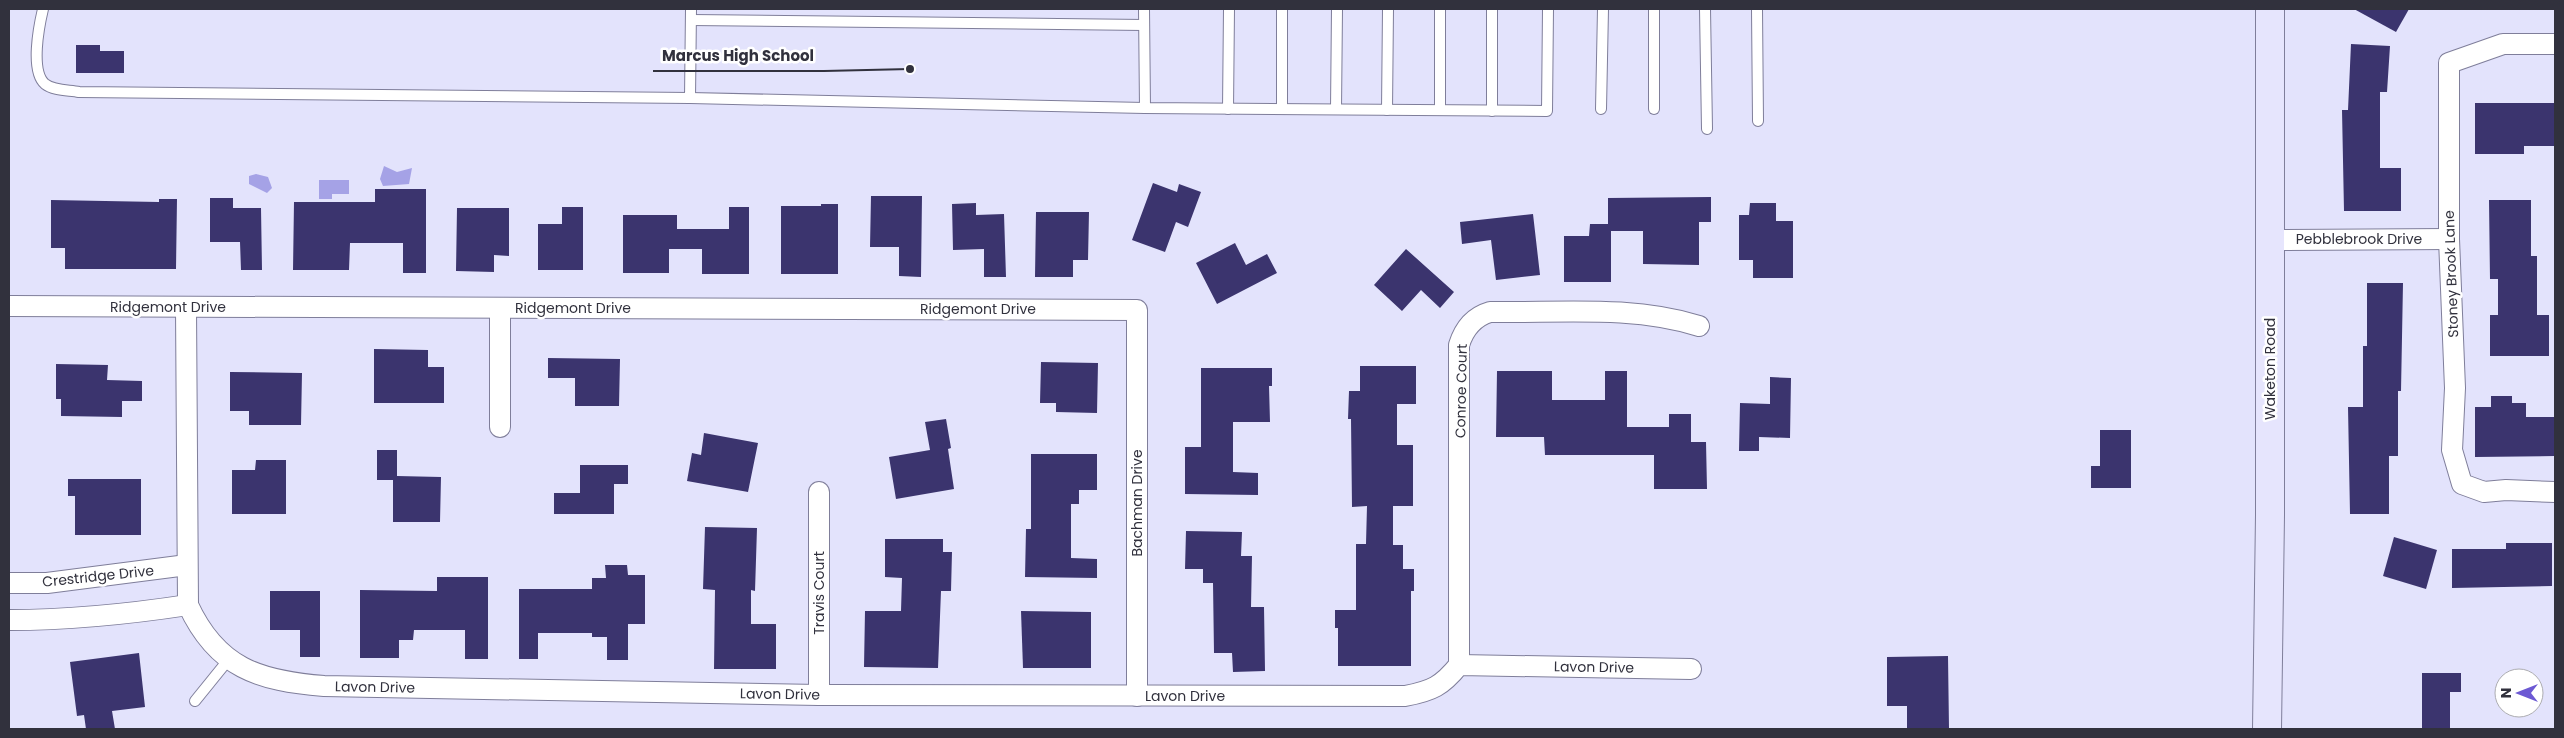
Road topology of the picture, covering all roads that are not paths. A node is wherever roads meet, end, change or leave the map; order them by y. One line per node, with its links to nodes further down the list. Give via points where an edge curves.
1 (43, 9): 19 (lane, via 37,64 45,84 55,89 79,92)
2 (691, 9): 16 (lane)
3 (1144, 9): 17 (lane)
4 (1229, 9): 21 (lane)
5 (1282, 9): 22 (lane)
6 (1337, 9): 25 (lane)
7 (1388, 9): 26 (lane)
8 (1440, 9): 27 (lane)
9 (1492, 9): 28 (lane)
10 (1548, 9): 28 (lane, via 1547,111)
11 (1602, 9): 23 (lane)
12 (1654, 9): 24 (lane)
13 (1705, 9): 30 (lane)
14 (1757, 9): 29 (lane)
15 (2270, 9): 32 (street, Waketon Road)
16 (691, 20): 17 (lane); 19 (lane)
17 (1144, 25): 20 (lane)
18 (2555, 44): 31 (street, Stoney Brook Lane, via 2503,44 2449,63)
19 (690, 98): 20 (lane)
20 (1145, 108): 21 (lane)
21 (1228, 109): 22 (lane)
22 (1282, 109): 25 (lane)
23 (1601, 109)
24 (1654, 109)
25 (1336, 110): 26 (lane)
26 (1388, 110): 27 (lane)
27 (1440, 110): 28 (lane)
28 (1492, 111)
29 (1758, 122)
30 (1706, 129)
31 (2449, 239): 32 (street, Pebblebrook Drive); 40 (street, Stoney Brook Lane, via 2455,388 2452,450 2462,484 2484,492)
32 (2269, 240): 51 (street, Waketon Road)
33 (9, 306): 34 (street, Ridgemont Drive)
34 (186, 308): 35 (street, Ridgemont Drive); 41 (street, Lavon Drive)
35 (500, 308): 36 (street, Ridgemont Drive); 38 (street)
36 (1137, 310): 49 (street, Bachman Drive)
37 (1699, 326): 46 (street, Conroe Court, via 1677,319 1626,313 1490,312 1478,316 1463,334 1459,345)
38 (500, 427)
39 (819, 492): 48 (street, Travis Court)
40 (2555, 492)
41 (187, 565): 42 (street, Crestridge Drive, via 47,583); 43 (street, Lavon Drive)
42 (9, 583)
43 (188, 605): 44 (street, via 56,619); 45 (street, Lavon Drive, via 205,636)
44 (9, 620)
45 (229, 658): 48 (street, Lavon Drive, via 241,668 263,676 324,686); 50 (lane)
46 (1459, 665): 47 (street, Lavon Drive); 49 (street, Lavon Drive, via 1431,691 1406,696)
47 (1691, 670)
48 (819, 695): 49 (street, Lavon Drive)
49 (1137, 696)
50 (195, 701)
51 (2267, 729)

